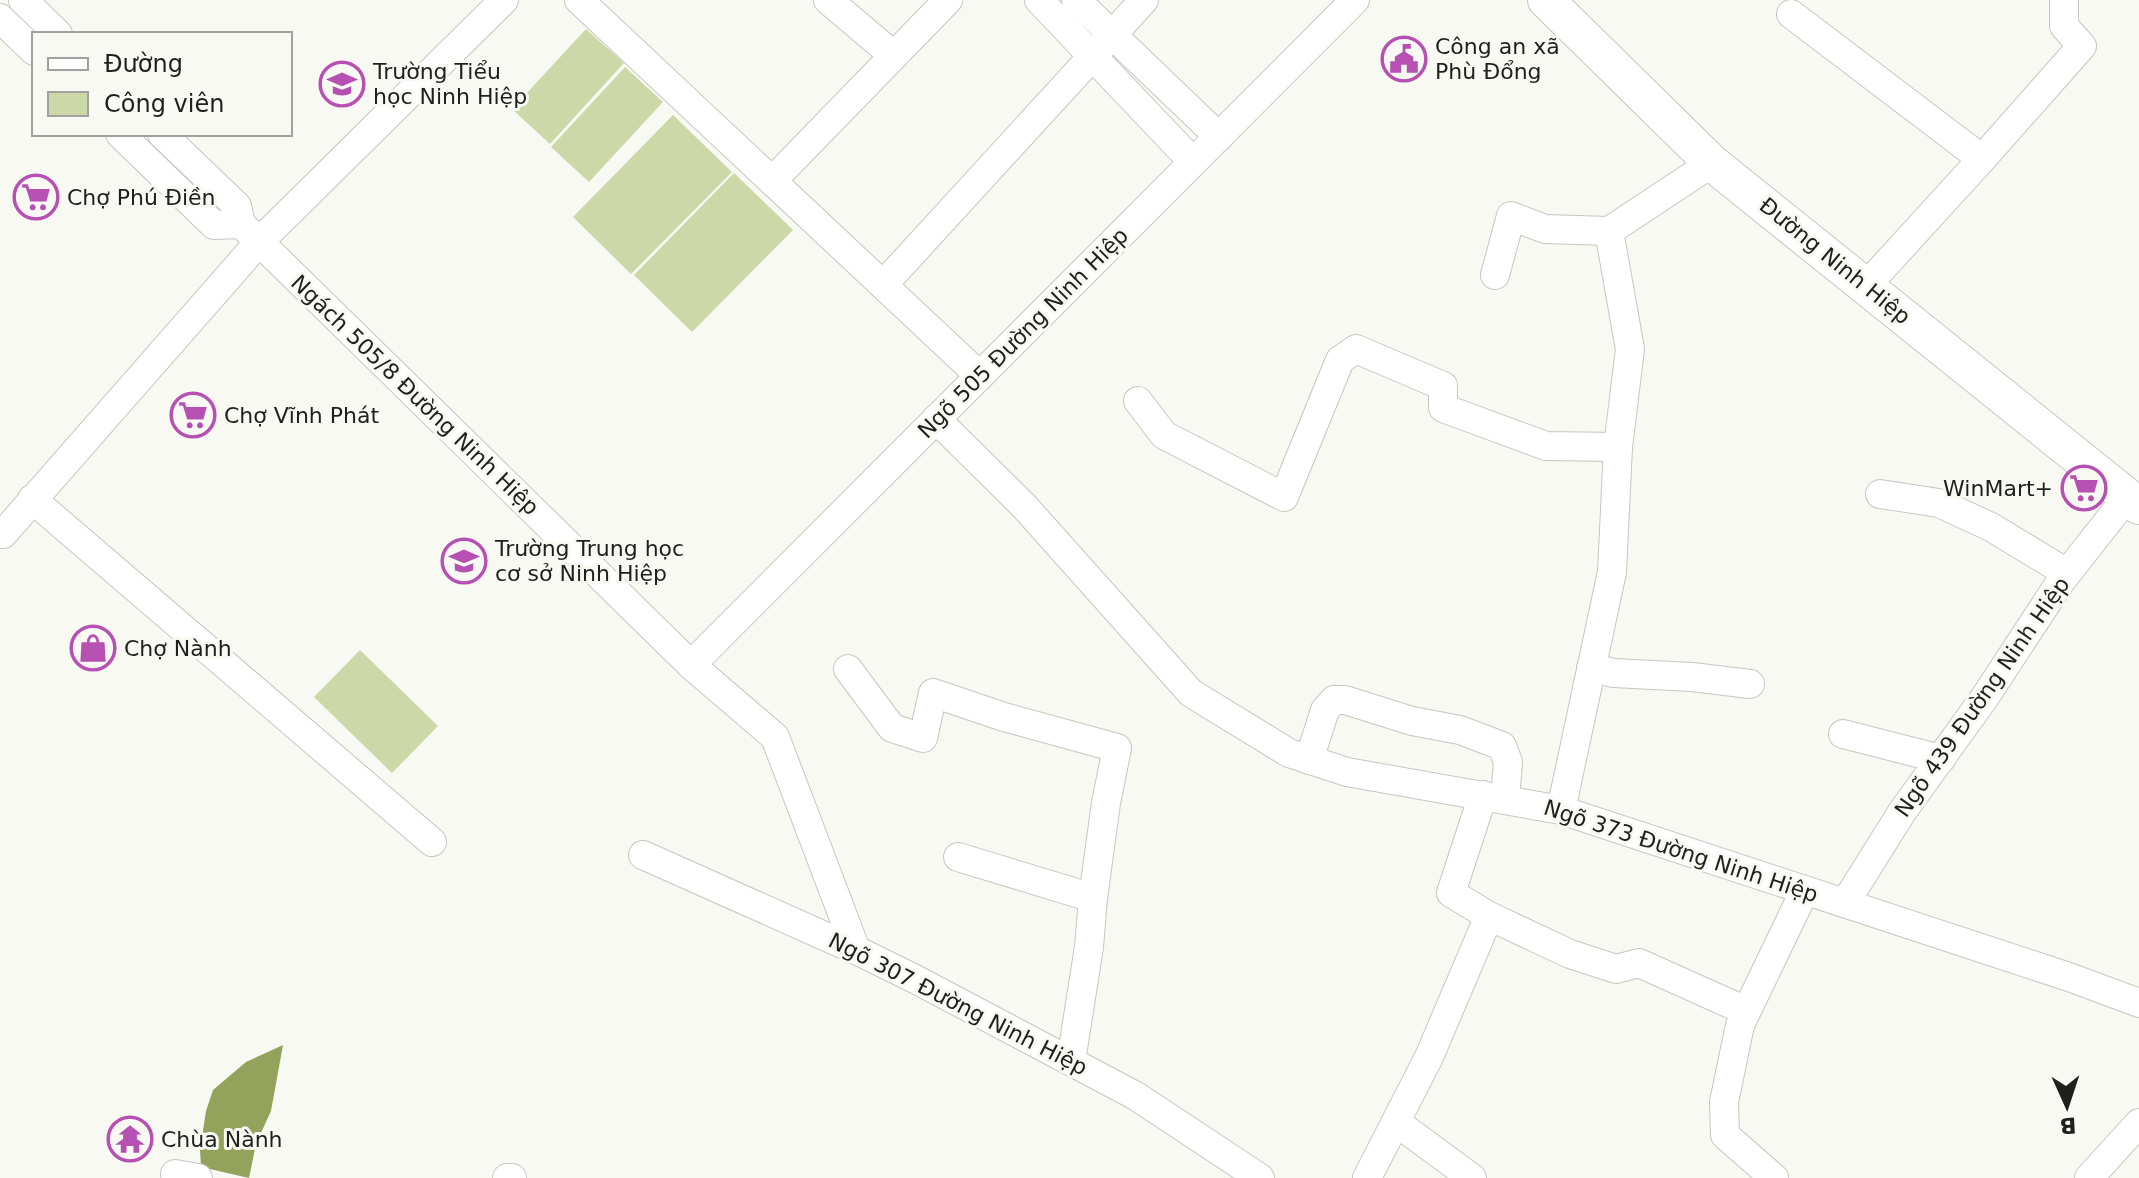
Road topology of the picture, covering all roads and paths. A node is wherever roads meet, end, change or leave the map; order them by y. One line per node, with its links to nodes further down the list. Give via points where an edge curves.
1 (23, 0): 14 (street)
2 (504, 0): 27 (street)
3 (579, 0): 25 (street)
4 (828, 0): 17 (street)
5 (948, 0): 17 (street)
6 (1039, 0): 18 (street)
7 (1076, 0): 15 (street)
8 (1144, 0): 15 (street)
9 (1355, 0): 21 (street, Ngõ 505 Đường Ninh Hiệp)
10 (1546, 0): 24 (main road, Đường Ninh Hiệp)
11 (2064, 0): 22 (street, via 2064,26 2082,46)
12 (1791, 14): 22 (street)
13 (0, 18): 16 (street)
14 (56, 32)
15 (1113, 35): 18 (street); 21 (street)
16 (32, 49)
17 (893, 55): 25 (street)
18 (1093, 56): 23 (street); 29 (street)
19 (122, 136): 27 (street, via 214,225)
20 (164, 136): 27 (street, Ngách 505/8 Đường Ninh Hiệp, via 237,206)
21 (1219, 137): 23 (street, Ngõ 505 Đường Ninh Hiệp)
22 (1982, 159): 30 (street)
23 (1193, 162): 31 (street, Ngõ 505 Đường Ninh Hiệp)
24 (1712, 163): 26 (street); 30 (main road, Đường Ninh Hiệp)
25 (772, 181): 29 (street)
26 (1609, 231): 28 (street, via 1545,229 1511,216); 34 (street, via 1630,349)
27 (250, 233): 36 (street); 40 (street, Ngách 505/8 Đường Ninh Hiệp)
28 (1495, 275)
29 (883, 285): 31 (street)
30 (1866, 286): 37 (main road, Đường Ninh Hiệp)
31 (980, 376): 33 (street, Ngõ 505 Đường Ninh Hiệp)
32 (1138, 401): 34 (street, via 1164,435 1284,497 1340,360 1356,349 1443,386 1443,408 1531,441)
33 (936, 419): 40 (street, Ngõ 505 Đường Ninh Hiệp); 46 (street, Ngõ 373 Đường Ninh Hiệp, via 1024,506 1191,693)
34 (1618, 447): 41 (street, via 1612,572)
35 (1880, 494): 39 (street, via 1939,503)
36 (32, 499): 38 (street); 49 (street)
37 (2133, 501): 39 (street, Ngõ 439 Đường Ninh Hiệp)
38 (3, 534)
39 (2067, 573): 45 (street, Ngõ 439 Đường Ninh Hiệp)
40 (691, 665): 56 (street, Ngách 505/8 Đường Ninh Hiệp, via 775,737)
41 (1591, 668): 43 (street); 48 (street)
42 (848, 669): 53 (street, via 892,728 923,738 933,693 1117,748)
43 (1750, 684)
44 (1843, 734): 45 (street)
45 (1941, 759): 54 (street, Ngõ 439 Đường Ninh Hiệp)
46 (1309, 760): 47 (street, Ngõ 373 Đường Ninh Hiệp, via 1347,772); 47 (street, via 1325,710 1334,700 1345,700 1502,746 1508,762)
47 (1494, 797): 48 (street, Ngõ 373 Đường Ninh Hiệp); 55 (street, via 1451,893)
48 (1561, 810): 52 (street, Ngõ 373 Đường Ninh Hiệp)
49 (432, 842)
50 (643, 855): 56 (street, Ngõ 307 Đường Ninh Hiệp)
51 (958, 857): 53 (street)
52 (1805, 890): 54 (street, Ngõ 373 Đường Ninh Hiệp); 58 (street)
53 (1093, 898): 59 (street)
54 (1845, 903): 57 (street, Ngõ 373 Đường Ninh Hiệp)
55 (1489, 916): 58 (street, via 1616,969 1639,963); 60 (street)
56 (856, 950): 59 (street, Ngõ 307 Đường Ninh Hiệp)
57 (2139, 1003)
58 (1746, 1011): 65 (street, via 1724,1102 1725,1135)
59 (1071, 1061): 62 (street, Ngõ 307 Đường Ninh Hiệp, via 1136,1096)
60 (1396, 1122): 63 (street); 64 (street)
61 (2139, 1123): 66 (street)
62 (1260, 1178)
63 (1367, 1178)
64 (1472, 1178)
65 (1774, 1178)
66 (2089, 1178)

